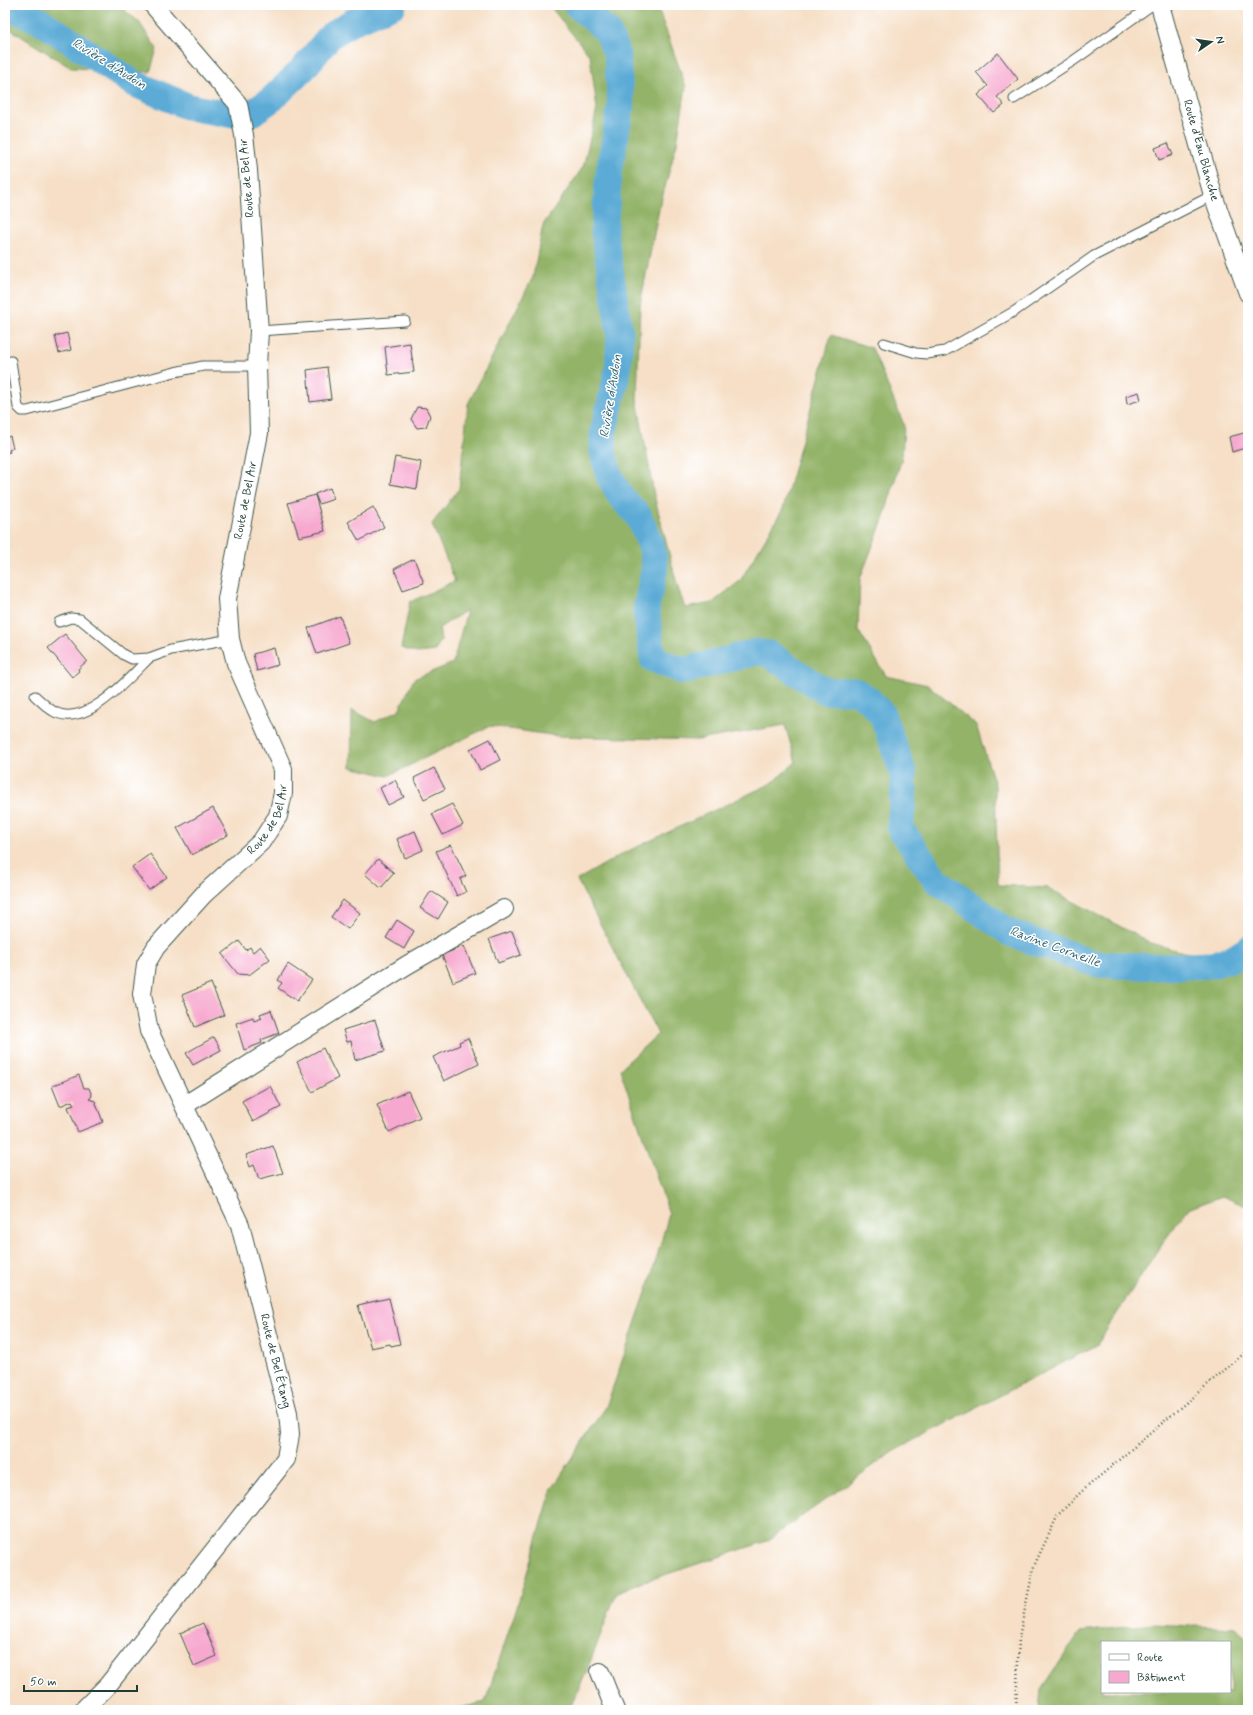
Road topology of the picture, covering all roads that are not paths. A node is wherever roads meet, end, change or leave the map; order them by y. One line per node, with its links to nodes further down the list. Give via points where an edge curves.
1 (153, 5): 8 (street, Route de Bel Air, via 238,104 249,177)
2 (1152, 5): 4 (lane)
3 (1160, 5): 5 (street, Route d'Eau Blanche)
4 (1014, 99)
5 (1212, 195): 6 (street, Route d'Eau Blanche); 9 (lane, via 1094,256 1015,311 945,351 916,353)
6 (1248, 293)
7 (405, 321): 8 (lane)
8 (259, 331): 11 (street, Route de Bel Air)
9 (884, 343)
10 (11, 361): 11 (lane, via 18,407 22,411 203,366)
11 (257, 366): 13 (street, Route de Bel Air, via 258,433 226,599)
12 (59, 622): 14 (lane, via 71,618 80,619 124,655 132,659)
13 (230, 639): 14 (lane, via 170,650); 17 (street, Route de Bel Air, via 236,663 283,769 283,793 278,816 261,842 204,894 156,947)
14 (149, 658): 15 (lane, via 114,692 84,713 70,716 57,713)
15 (34, 696)
16 (504, 909): 18 (street, via 407,965)
17 (146, 964): 18 (street, Route de Bel Étang, via 142,994 149,1031)
18 (185, 1105): 20 (street, Route de Bel Étang, via 240,1225 288,1413 290,1434 286,1459 108,1685)
19 (600, 1672): 21 (street)
20 (83, 1710)
21 (615, 1710)

